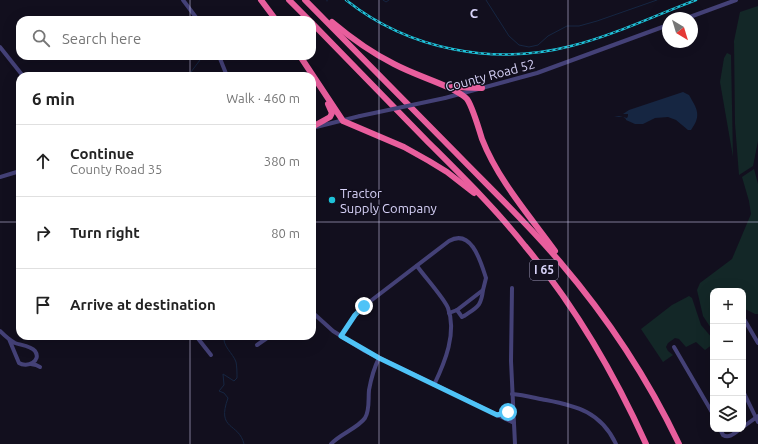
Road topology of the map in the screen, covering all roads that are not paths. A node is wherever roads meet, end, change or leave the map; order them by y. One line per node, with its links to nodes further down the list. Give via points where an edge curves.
1 (183, 0): 7 (street)
2 (261, 0): 8 (highway)
3 (289, 0): 9 (highway)
4 (306, 0): 20 (highway, via 371,51 395,65); 32 (highway, I 65, via 530,229)
5 (736, 0): 6 (street)
6 (698, 14)
7 (195, 16)
8 (273, 16)
9 (305, 16)
10 (316, 27): 28 (highway, I 65)
11 (662, 27): 21 (street, County Road 52, via 537,73)
12 (0, 47): 15 (street)
13 (221, 60): 16 (street)
14 (303, 60): 17 (highway)
15 (20, 72)
16 (226, 72)
17 (310, 72)
18 (316, 81): 23 (highway)
19 (316, 82): 24 (highway, via 332,113 330,117)
20 (445, 86): 21 (highway); 22 (highway)
21 (482, 88): 22 (street, County Road 52)
22 (461, 93): 23 (street, County Road 52, bridge); 32 (highway, via 468,100 489,154 504,182)
23 (343, 121): 25 (street, County Road 52); 28 (highway, via 408,149 434,164 466,186)
24 (316, 125)
25 (316, 126)
26 (16, 172): 27 (street)
27 (0, 177)
28 (508, 224): 64 (highway, I 65, via 586,330)
29 (417, 266): 31 (street, via 449,241 458,238 464,240 470,244 480,259 486,278); 34 (street, via 448,308); 38 (street, via 355,315)
30 (512, 288): 50 (street)
31 (483, 290): 33 (street); 33 (street, via 479,305 462,317)
32 (594, 305): 65 (highway, I 65, via 641,375)
33 (457, 310): 34 (street)
34 (448, 313): 49 (street, via 452,328 448,349)
35 (316, 316): 38 (street)
36 (746, 322): 42 (street)
37 (0, 331): 39 (street)
38 (341, 336): 46 (street)
39 (9, 339): 47 (street, via 19,363); 47 (street, via 35,352 36,359)
40 (199, 340): 45 (street)
41 (264, 340): 43 (street)
42 (758, 343)
43 (257, 345)
44 (674, 347): 53 (street)
45 (211, 355)
46 (379, 358): 49 (street); 61 (street, via 371,380 365,418)
47 (30, 365): 48 (street)
48 (40, 367)
49 (434, 385): 54 (street)
50 (512, 394): 52 (street); 63 (street, via 567,404 586,411 598,419)
51 (746, 396): 55 (street)
52 (513, 407): 54 (street, via 508,412); 57 (street)
53 (710, 409)
54 (497, 415): 57 (street)
55 (757, 417): 56 (street); 58 (street)
56 (758, 422)
57 (514, 424): 62 (street)
58 (746, 425)
59 (722, 432): 60 (street, via 727,437)
60 (735, 432)
61 (331, 444)
62 (515, 444)
63 (616, 444)
64 (646, 444)
65 (679, 444)

